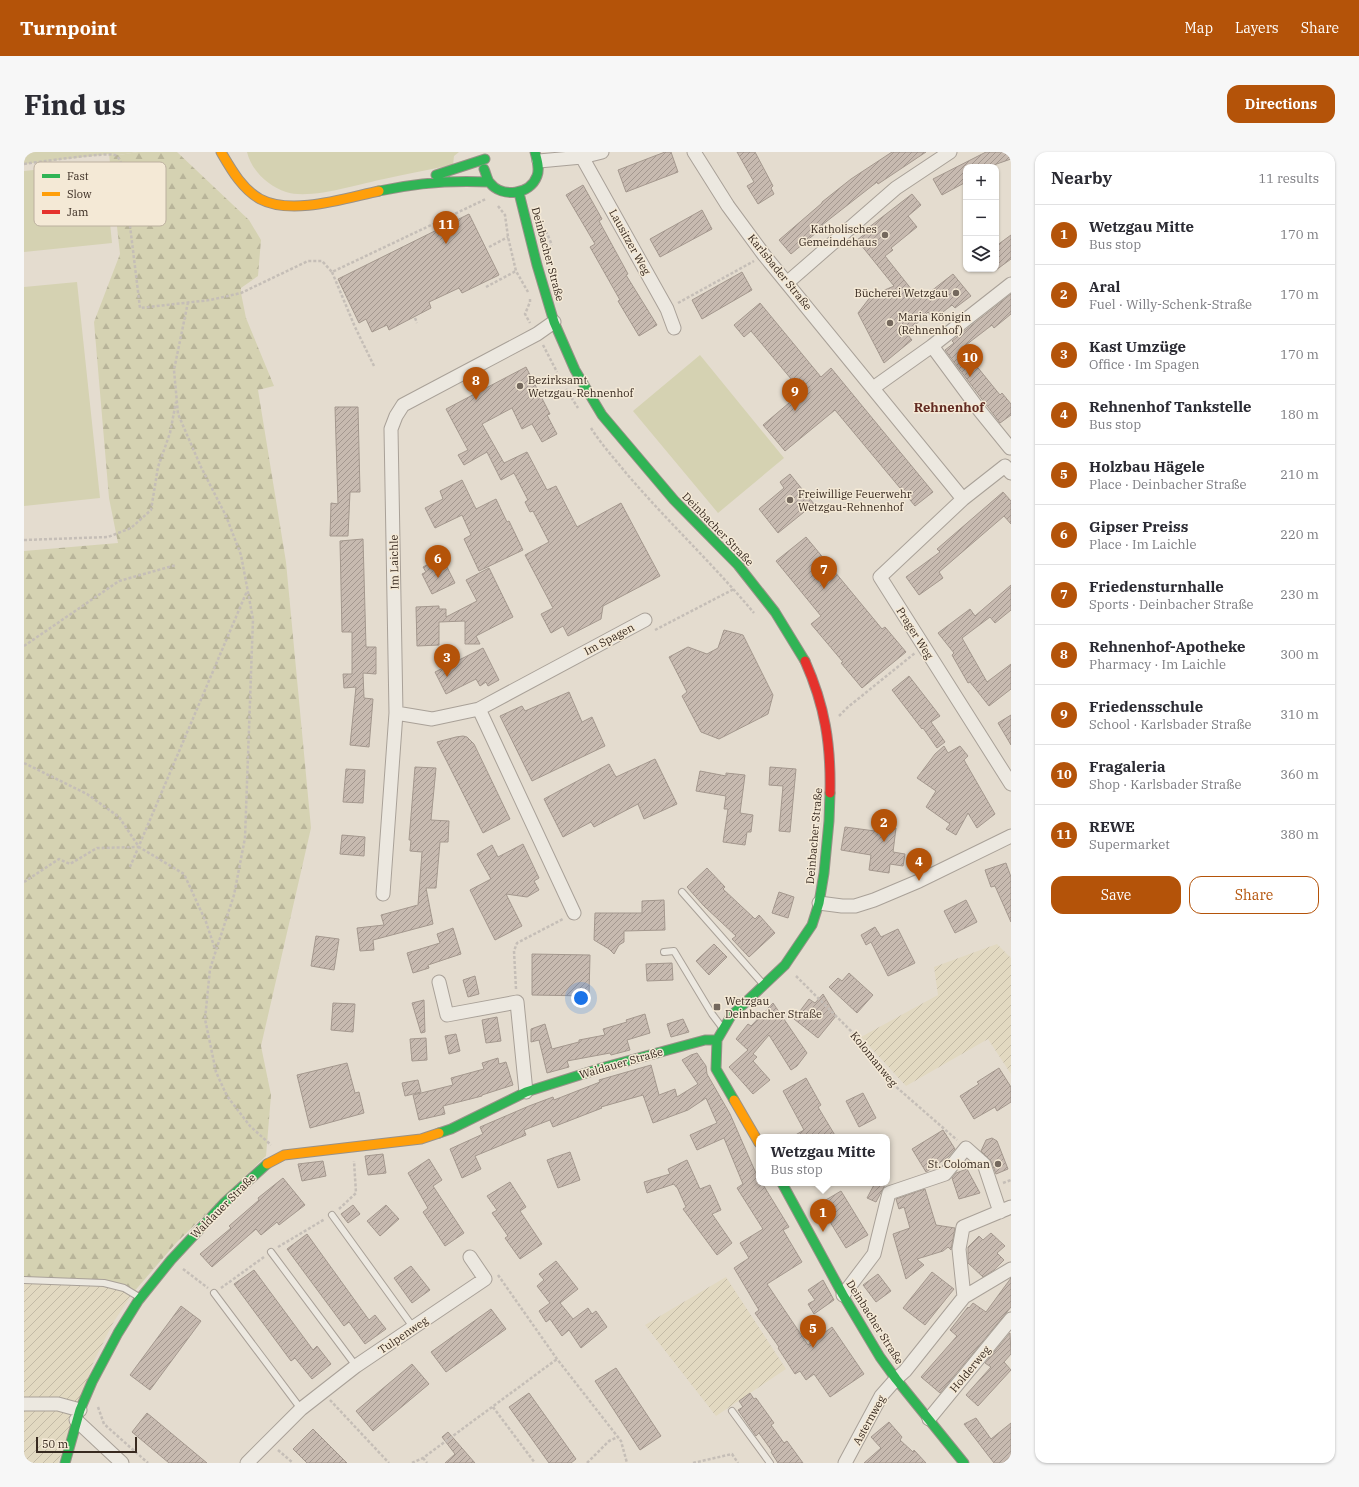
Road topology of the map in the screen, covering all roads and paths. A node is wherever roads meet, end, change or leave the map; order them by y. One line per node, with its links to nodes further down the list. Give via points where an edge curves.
1 (221, 152): 13 (street)
2 (231, 152): 13 (street)
3 (602, 152): 8 (street)
4 (694, 152): 20 (street, Karlsbader Straße, via 728,206)
5 (950, 152): 23 (street, via 896,188)
6 (486, 156): 14 (street, via 484,167); 15 (street)
7 (537, 157): 8 (street); 16 (street, via 538,174 526,190)
8 (582, 157): 27 (street, Lausitzer Weg)
9 (40, 162): 10 (path, via 114,154)
10 (121, 162)
11 (34, 163): 12 (path)
12 (24, 164)
13 (240, 180): 15 (street, via 249,190 276,205 310,204)
14 (489, 182): 15 (street, via 462,181); 16 (street, via 500,192)
15 (403, 186)
16 (519, 193): 29 (street, Deinbacher Straße)
17 (130, 226): 26 (path, via 140,308)
18 (508, 237): 19 (path); 21 (path); 22 (path, via 505,215 487,199)
19 (489, 247)
20 (764, 255): 23 (street, Karlsbader Straße); 27 (path)
21 (516, 271): 25 (path); 32 (path, via 529,293 530,302 525,314)
22 (332, 272): 26 (path, via 322,261 308,261 241,292 210,300); 34 (path)
23 (788, 282): 35 (street, Karlsbader Straße)
24 (1011, 284): 33 (street)
25 (486, 287)
26 (188, 302): 36 (path, via 174,370)
27 (667, 309): 31 (street, Lausitzer Weg)
28 (415, 318): 30 (path)
29 (554, 322): 32 (street, Im Laichle); 49 (street, Deinbacher Straße, via 575,370 602,415 674,500 738,565 775,612 804,662 818,694)
30 (417, 323)
31 (674, 328)
32 (537, 334): 48 (street, Im Laichle, via 403,406 391,428)
33 (932, 346): 35 (street); 37 (street)
34 (374, 366)
35 (873, 388): 39 (street, Karlsbader Straße)
36 (176, 397): 40 (path, via 170,433 158,467 151,510 131,528 108,537); 42 (path, via 178,414 226,516 241,555)
37 (1011, 447): 38 (street)
38 (1008, 469): 39 (street)
39 (963, 499): 46 (street, Prager Weg, via 880,577)
40 (24, 540)
41 (176, 565): 45 (path, via 119,581)
42 (247, 590): 53 (path); 60 (path, via 253,619 245,838 234,895)
43 (758, 618): 44 (path, Im Spagen, via 734,589 652,631)
44 (645, 620): 47 (street, Im Spagen)
45 (24, 646)
46 (923, 646): 49 (path); 51 (street, Prager Weg)
47 (479, 709): 48 (street, Im Spagen, via 432,719); 59 (street)
48 (396, 713): 57 (street, Im Laichle)
49 (826, 727): 58 (street, Deinbacher Straße, via 830,772 829,821)
50 (24, 763): 53 (path, via 87,794 119,817)
51 (1011, 784)
52 (1011, 836): 58 (street, via 920,881 874,900 855,906)
53 (139, 846): 54 (path); 55 (path, via 97,848 70,864 59,859); 60 (path, via 184,874)
54 (130, 866)
55 (24, 882)
56 (682, 892): 64 (lane)
57 (383, 894)
58 (819, 903): 64 (street, Deinbacher Straße, via 812,925 786,965)
59 (574, 913): 65 (path, via 517,944 514,951)
60 (216, 951): 72 (path, via 210,969 205,1019 216,1072 227,1096 250,1126)
61 (664, 952): 66 (lane, via 674,951)
62 (790, 978): 71 (path, Kolomanweg, via 794,974 851,1031 894,1085)
63 (439, 982): 65 (street, via 447,1015)
64 (764, 985): 66 (street, Deinbacher Straße, via 731,1016)
65 (517, 1002): 68 (street)
66 (723, 1028): 67 (street, Deinbacher Straße)
67 (718, 1040): 68 (street, Waldauer Straße, via 705,1040 604,1067); 69 (street, Deinbacher Straße, via 716,1070)
68 (526, 1092): 70 (street, Waldauer Straße, via 451,1129 421,1138)
69 (756, 1138)
70 (354, 1146): 72 (street, Waldauer Straße); 75 (path, via 356,1193)
71 (966, 1148): 74 (street, via 984,1164); 83 (street, via 945,1174 889,1193 874,1254)
72 (284, 1155): 78 (street, Waldauer Straße, via 265,1165 245,1182)
73 (784, 1186): 83 (street, Deinbacher Straße)
74 (1006, 1209): 84 (street, via 963,1228 959,1249)
75 (332, 1215): 76 (path); 87 (lane)
76 (271, 1252): 82 (path); 89 (lane)
77 (470, 1257): 80 (street)
78 (172, 1260): 82 (path); 85 (street, Waldauer Straße)
79 (1011, 1269): 84 (street)
80 (485, 1279): 87 (street, Tulpenweg); 88 (path, via 496,1272)
81 (24, 1280): 85 (lane, via 104,1283 124,1288)
82 (214, 1293): 95 (lane)
83 (843, 1295): 90 (street, Deinbacher Straße)
84 (964, 1297): 90 (street, Asternweg)
85 (140, 1298): 97 (street, Waldauer Straße, via 114,1340)
86 (1011, 1319): 98 (street, Holderweg)
87 (413, 1327): 89 (street, Tulpenweg)
88 (557, 1359): 94 (path); 99 (path)
89 (356, 1366): 91 (street, Tulpenweg)
90 (896, 1379): 98 (street, Deinbacher Straße); 116 (street, Asternweg, via 882,1396)
91 (323, 1392): 95 (street, Tulpenweg); 107 (path)
92 (24, 1404): 97 (street, via 58,1404)
93 (97, 1404): 105 (path, via 104,1424)
94 (493, 1407): 101 (path); 110 (path)
95 (301, 1410): 100 (street, Tulpenweg)
96 (732, 1411): 115 (lane)
97 (78, 1415): 103 (street, Waldauer Straße); 104 (street)
98 (929, 1419): 117 (street, Deinbacher Straße)
99 (618, 1437): 111 (path); 112 (path)
100 (270, 1442): 102 (street, Tulpenweg); 106 (path)
101 (423, 1458): 108 (path); 109 (path)
102 (252, 1461)
103 (65, 1463)
104 (122, 1463)
105 (148, 1463)
106 (293, 1463)
107 (389, 1463)
108 (412, 1463)
109 (427, 1463)
110 (535, 1463)
111 (587, 1463)
112 (627, 1463)
113 (693, 1463): 114 (path, via 732,1454)
114 (738, 1463)
115 (770, 1463)
116 (845, 1463)
117 (964, 1463)

